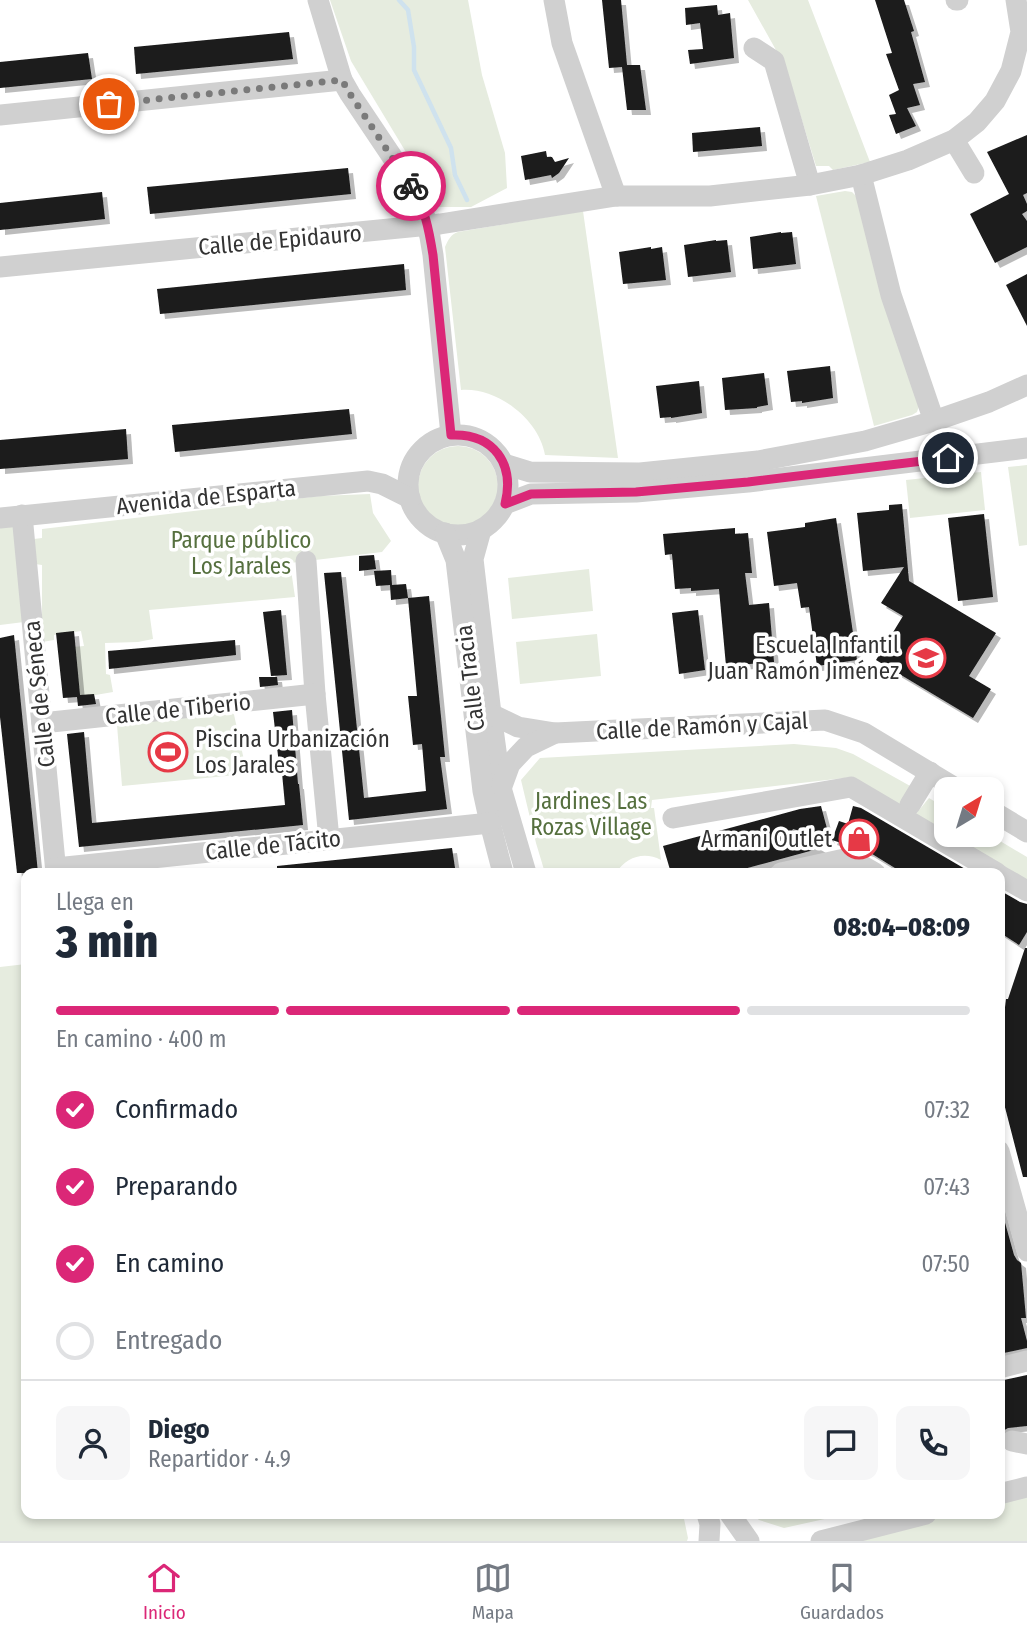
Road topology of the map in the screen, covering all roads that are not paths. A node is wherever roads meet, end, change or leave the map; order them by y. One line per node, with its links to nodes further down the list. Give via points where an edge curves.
1 (318, 0): 6 (street)
2 (554, 0): 12 (street, via 562,43)
3 (1016, 0): 4 (street, Calle de Epidauro)
4 (1024, 31): 8 (street, Calle de Epidauro, via 995,101)
5 (754, 48): 11 (street, via 774,61)
6 (342, 80): 7 (street); 13 (street, via 415,191)
7 (0, 115)
8 (954, 140): 9 (street); 10 (street, Calle de Epidauro)
9 (974, 173)
10 (861, 175): 11 (street, Calle de Epidauro); 16 (street, via 891,295)
11 (810, 185): 12 (street, Calle de Epidauro, via 710,196)
12 (616, 196): 13 (street, Calle de Epidauro)
13 (429, 225): 14 (street, Calle de Epidauro); 17 (street)
14 (0, 267)
15 (1027, 386): 16 (street)
16 (934, 421): 18 (street)
17 (451, 435): 20 (street, via 482,441); 22 (street, via 425,446 416,457 410,470)
18 (865, 441): 20 (street, via 758,461 640,473 530,472); 21 (street, via 863,460)
19 (1027, 448): 21 (street)
20 (504, 464): 23 (street, via 508,477)
21 (869, 467): 23 (street, via 636,492 531,494)
22 (410, 498): 24 (street, Avenida de Esparta, via 368,481); 27 (street, via 423,520)
23 (505, 504): 26 (street)
24 (22, 515): 25 (street, Avenida de Esparta); 31 (street, Calle de Séneca)
25 (0, 518)
26 (481, 530): 27 (street); 30 (street, Calle Tracia, via 473,559)
27 (445, 533): 39 (street, Calle Tracia, via 456,560)
28 (306, 561): 29 (street)
29 (315, 694): 31 (street, Calle de Tiberio); 41 (street)
30 (491, 714): 32 (street, Calle de Ramón y Cajal, via 518,727); 35 (street, Calle Tracia)
31 (42, 723): 42 (street, Calle de Séneca)
32 (555, 733): 33 (street, Calle de Ramón y Cajal, via 825,720 864,733); 35 (street, Calle de Ramón y Cajal, via 526,747 510,764)
33 (930, 772): 34 (street, Calle de Ramón y Cajal); 36 (street)
34 (938, 777)
35 (501, 788): 45 (street, Calle Tracia)
36 (910, 805)
37 (673, 818): 48 (street, via 851,787)
38 (1004, 818): 40 (street)
39 (489, 823): 41 (street, Calle de Tácito); 44 (street, Calle Tracia)
40 (1027, 832)
41 (330, 839): 43 (street, Calle de Tácito)
42 (56, 868)
43 (74, 868)
44 (502, 868)
45 (525, 868)
46 (804, 868): 47 (street, via 849,858)
47 (866, 868)
48 (988, 868)
49 (1005, 878): 50 (street)
50 (1027, 891)
51 (1005, 1172): 52 (street)
52 (1027, 1251)
53 (1027, 1361): 54 (street)
54 (1005, 1366)
55 (708, 1519): 59 (street)
56 (733, 1519): 60 (street)
57 (908, 1519): 58 (street)
58 (893, 1523): 61 (street); 62 (street)
59 (709, 1541)
60 (748, 1541)
61 (821, 1541)
62 (879, 1541)

